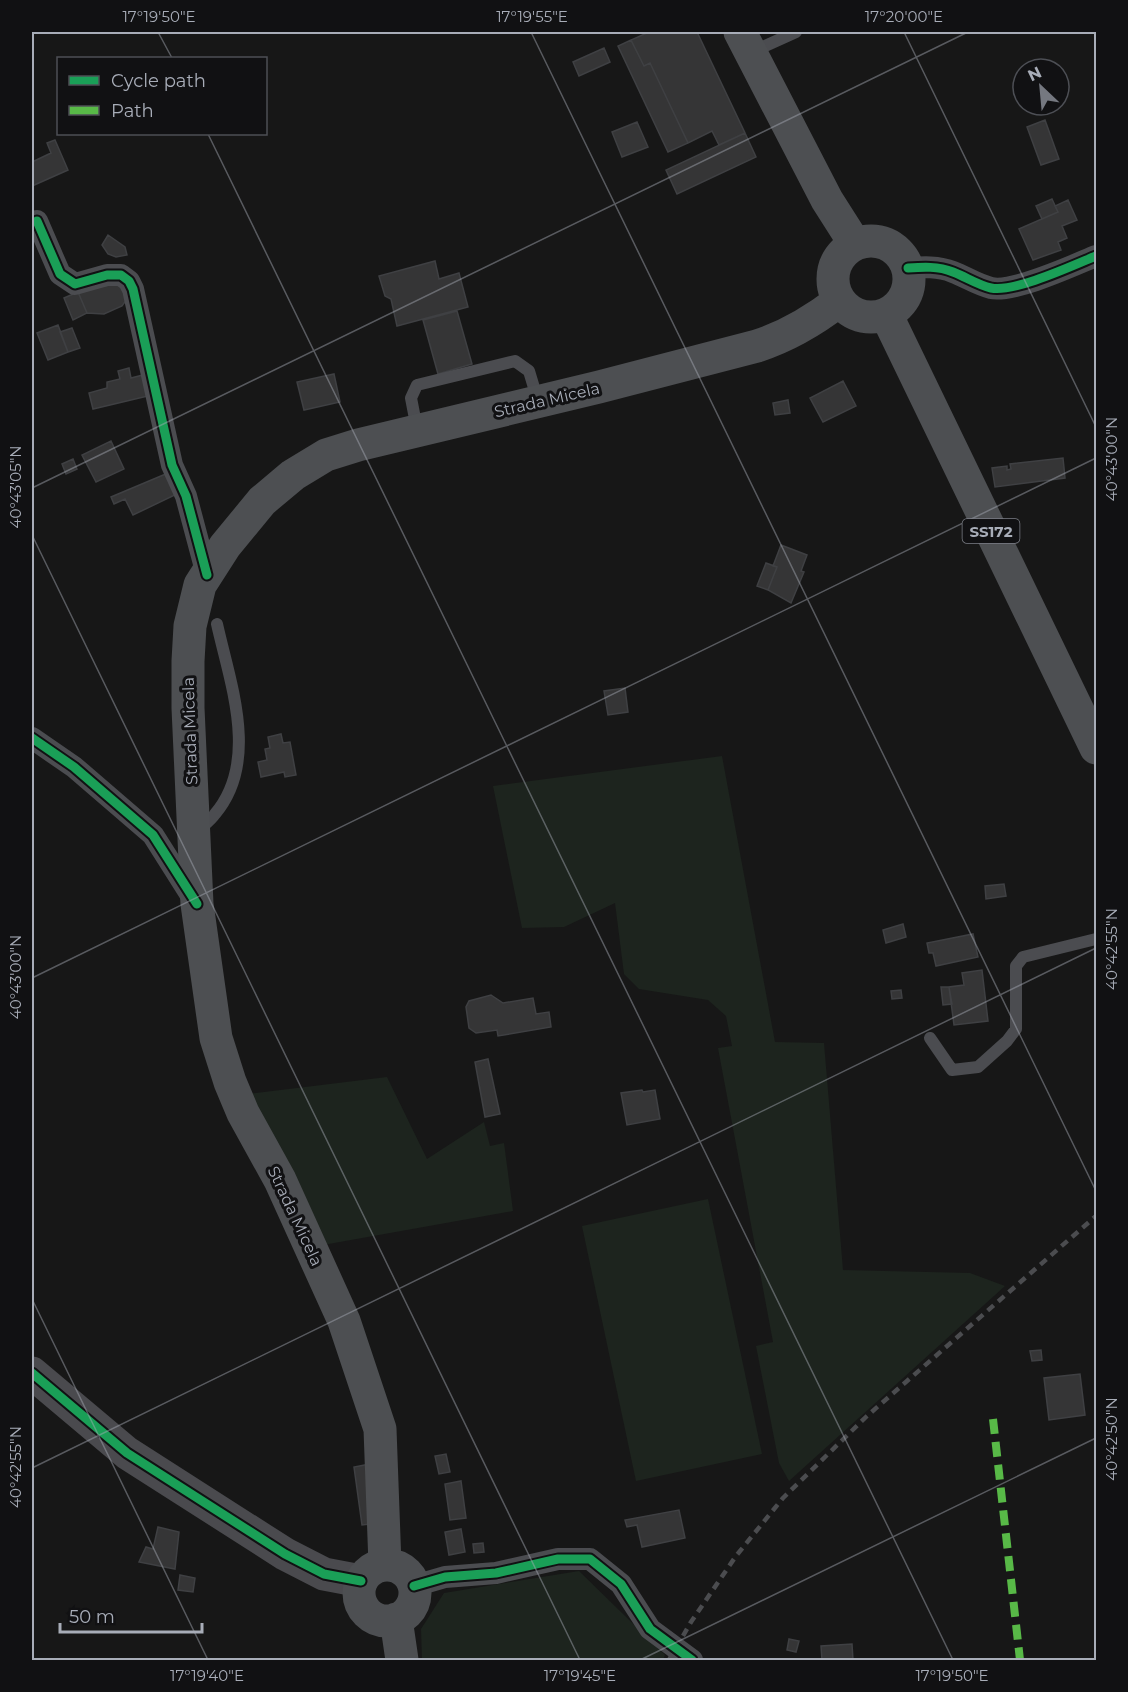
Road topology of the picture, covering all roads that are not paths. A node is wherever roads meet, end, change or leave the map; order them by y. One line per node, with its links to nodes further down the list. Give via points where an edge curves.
1 (796, 32): 2 (lane)
2 (746, 42): 4 (main road, via 827,200)
3 (37, 222): 11 (street, via 60,274 75,284 122,275 133,289 172,465 186,496)
4 (855, 244): 6 (main road, via 868,241 892,247); 7 (main road, via 838,258 834,269 832,280)
5 (1096, 256): 6 (street, via 1007,288 992,288 950,270)
6 (908, 268): 8 (main road, via 903,300)
7 (839, 301): 8 (main road, via 860,316); 9 (main road, Strada Micela, via 806,326 774,341)
8 (886, 315): 14 (main road, SS172)
9 (539, 402): 10 (main road, Strada Micela); 10 (lane, via 529,371 515,361 417,385 411,398)
10 (417, 430): 11 (main road, Strada Micela, via 326,455 293,475 262,501)
11 (207, 575): 15 (main road, Strada Micela, via 200,585 190,626 188,662)
12 (217, 624): 15 (lane, via 238,718 239,751 227,795)
13 (32, 738): 16 (street, via 74,767 153,835)
14 (1096, 748)
15 (194, 835): 16 (main road, Strada Micela)
16 (197, 904): 20 (main road, Strada Micela, via 216,1038 230,1082 344,1321 380,1429)
17 (1096, 939): 18 (lane, via 1023,957 1016,966 1016,1029 978,1067 952,1070)
18 (930, 1038)
19 (32, 1373): 20 (street, via 127,1453 285,1554 324,1574)
20 (373, 1573): 21 (main road, via 400,1568); 22 (main road, via 359,1590 363,1608 378,1619)
21 (414, 1586): 22 (main road, via 409,1609); 24 (street, via 445,1577 496,1573 558,1559 590,1560 621,1584 650,1629)
22 (396, 1618): 23 (main road)
23 (402, 1660)
24 (692, 1660)

